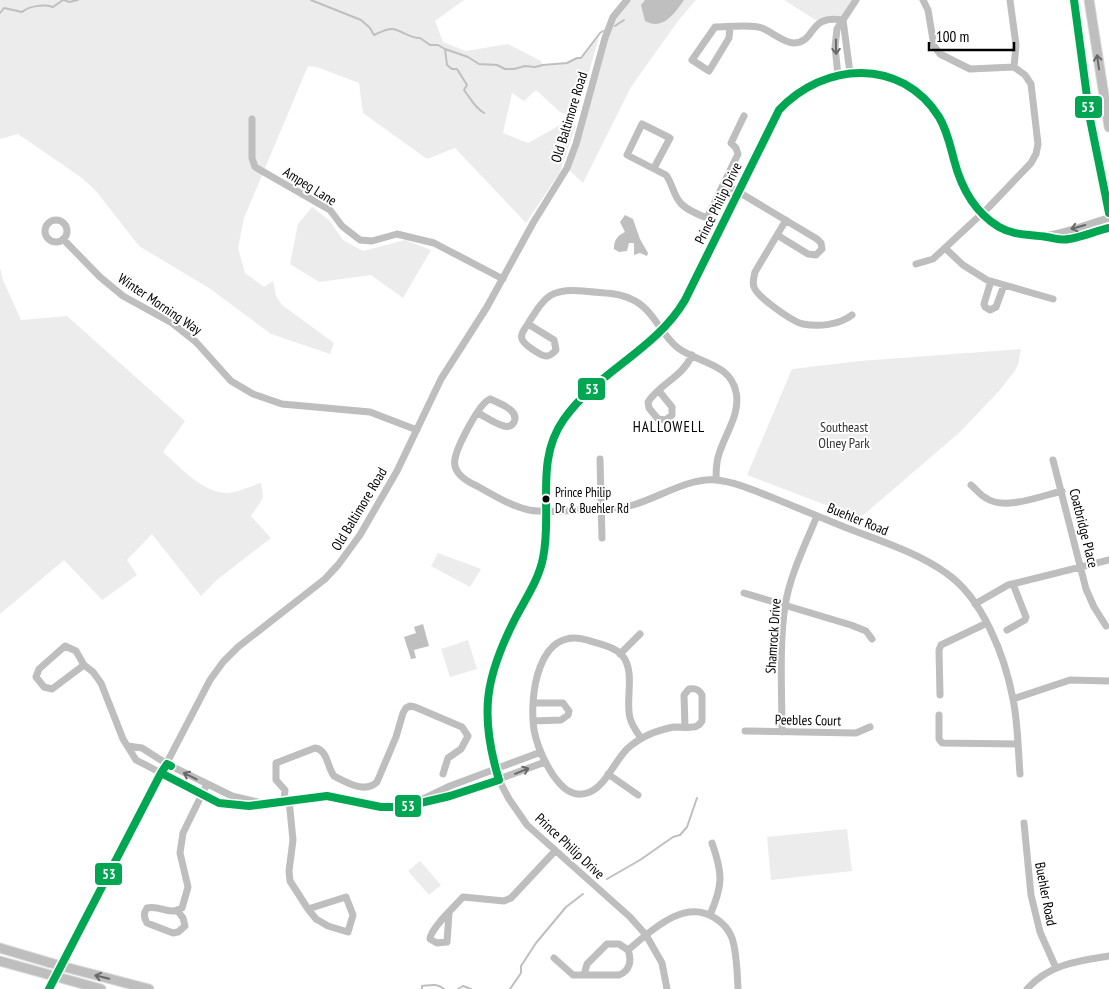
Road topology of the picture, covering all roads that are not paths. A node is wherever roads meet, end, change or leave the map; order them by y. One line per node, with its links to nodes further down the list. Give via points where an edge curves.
1 (627, 0): 28 (street, Old Baltimore Road, via 614,17 605,38 567,168)
2 (856, 0): 7 (street)
3 (923, 0): 9 (street, via 928,10 934,46 940,54 970,69)
4 (1010, 0): 9 (street, via 1016,45)
5 (1074, 0): 19 (main road, via 1090,119)
6 (1091, 1): 14 (main road, one-way to 6)
7 (844, 20): 8 (street, via 819,22 808,36 792,43 760,27); 10 (street); 11 (street, one-way to 11, via 836,38)
8 (730, 26): 8 (street, via 715,27 692,60 708,71 729,38)
9 (1014, 68): 18 (street, via 1031,84 1038,150 1031,163)
10 (850, 73): 11 (street, Prince Philip Drive); 18 (street, Prince Philip Drive, via 884,76 904,84 925,100 942,124 964,189)
11 (838, 75): 17 (street, Prince Philip Drive, via 824,78 793,94 778,110)
12 (744, 116): 16 (street, via 731,143 738,154)
13 (252, 120): 28 (street, Ampeg Lane, via 252,158 256,167 330,210 342,226 360,240 372,241 397,234 434,243)
14 (1109, 127)
15 (654, 168): 15 (street, via 670,138 642,124 627,155); 16 (street, via 670,180 683,206 707,218)
16 (724, 185): 17 (street)
17 (737, 191): 21 (street); 34 (street, Prince Philip Drive, via 685,300)
18 (982, 213): 24 (street, Prince Philip Drive, via 1010,232 1026,237); 26 (street)
19 (1109, 213)
20 (1109, 218): 24 (street, Prince Philip Drive, one-way to 24)
21 (786, 220): 23 (street); 23 (street, via 820,240 821,251 816,255 808,254)
22 (1109, 228): 24 (street, Prince Philip Drive, via 1057,240)
23 (777, 235): 32 (street, via 755,272 754,288 759,296 802,324 844,321)
24 (1046, 236)
25 (63, 239): 38 (street, Winter Morning Way, via 123,296 172,323 196,342 232,381 253,394 282,404 370,412)
26 (945, 248): 27 (street, via 933,259); 29 (street, via 963,265)
27 (916, 264)
28 (503, 279): 38 (street, Old Baltimore Road, via 442,379)
29 (991, 281): 30 (street); 30 (street, via 984,304 990,310 996,307)
30 (1004, 285): 31 (street)
31 (1054, 298)
32 (852, 315)
33 (528, 324): 33 (street, via 554,340 556,347 552,353 543,355 524,343 522,333); 34 (street, via 546,298 560,291 576,290 632,299 644,307)
34 (662, 330): 35 (street, via 678,348); 45 (street, Prince Philip Drive, via 580,399 562,420 548,456)
35 (692, 355): 36 (street, via 684,369); 41 (street, via 726,373 736,394 735,413 717,462)
36 (659, 391)
37 (478, 413): 37 (street, via 500,425 507,426 515,420 513,411 490,399); 45 (street, Buehler Road, via 456,453 457,471 473,484 515,506)
38 (416, 430): 76 (street, Old Baltimore Road, via 371,516 338,565 326,579 223,662 210,680)
39 (600, 459): 44 (street)
40 (1053, 460): 43 (street, Coatbridge Place)
41 (716, 480): 44 (street, Buehler Road, via 696,482 631,506); 46 (street, Buehler Road, via 747,488)
42 (971, 485): 43 (street, via 986,498 1002,504)
43 (1062, 491): 49 (street, Coatbridge Place)
44 (601, 509): 45 (street, Buehler Road); 47 (street)
45 (545, 511): 77 (street, Prince Philip Drive, via 545,544 539,574 500,648 490,680 486,729)
46 (817, 516): 52 (street, Buehler Road, via 929,562 956,581); 53 (street, Shamrock Drive)
47 (602, 538)
48 (1109, 560): 49 (street)
49 (1080, 567): 50 (street); 55 (street, Coatbridge Place, via 1089,598)
50 (1013, 584): 52 (street); 56 (street, via 1026,617)
51 (744, 593): 53 (street)
52 (975, 604): 54 (street, Buehler Road)
53 (785, 605): 58 (street, via 851,625 866,631); 70 (street, Shamrock Drive)
54 (987, 623): 62 (street, via 941,645); 63 (street, Buehler Road, via 1003,661)
55 (1106, 626)
56 (1007, 630)
57 (640, 634): 59 (street)
58 (872, 639)
59 (620, 654): 64 (street, via 581,638 572,637 558,642 549,650 536,678); 71 (street, via 627,664 630,718)
60 (84, 664): 60 (street, via 76,652 65,646 38,669 36,677 44,687 52,689); 73 (street, via 100,683)
61 (1109, 681): 63 (street, via 1070,680)
62 (940, 695)
63 (1013, 699): 72 (street, Buehler Road)
64 (533, 702): 66 (street); 66 (street, via 564,704 569,711 561,720)
65 (939, 714): 72 (street, via 939,739 942,743)
66 (533, 721): 74 (street)
67 (685, 727): 67 (street, via 684,694 689,689 697,689 702,695 702,720 697,726); 71 (street)
68 (870, 727): 70 (street, Peebles Court, via 856,734)
69 (745, 731): 70 (street, Peebles Court)
70 (782, 732)
71 (641, 738): 80 (street, via 620,757)
72 (1018, 744): 81 (street, Buehler Road)
73 (128, 746): 76 (street, via 142,748); 78 (street, via 136,760)
74 (541, 752): 75 (street); 77 (street)
75 (545, 762): 80 (street, via 563,788 573,793 593,791); 82 (street, one-way to 75)
76 (166, 764): 78 (street, Old Baltimore Road); 83 (street, one-way to 76)
77 (495, 769): 82 (street, Prince Philip Drive); 90 (street)
78 (161, 773): 85 (street); 104 (street, Old Baltimore Road)
79 (442, 774): 84 (street, via 448,758 466,741 467,732 410,706 403,713 377,782)
80 (608, 774): 86 (street)
81 (1020, 774)
82 (498, 780): 90 (street); 93 (street, Prince Philip Drive, via 527,825)
83 (207, 784): 85 (street); 89 (street, via 232,796)
84 (363, 788): 87 (street, via 334,776 323,752 315,748 276,762 276,780 285,790); 88 (street)
85 (202, 795): 89 (street, via 219,803); 94 (street, via 181,841 182,865 188,887 182,908)
86 (638, 795)
87 (286, 800): 88 (street, via 327,796); 89 (street); 95 (street, via 293,840 290,876)
88 (361, 802): 90 (street, via 390,807)
89 (268, 804)
90 (414, 804)
91 (1024, 823): 105 (street, Buehler Road, via 1030,895 1040,932)
92 (712, 843): 97 (street, via 721,882)
93 (555, 851): 96 (street, via 512,898 463,897); 98 (street, Prince Philip Drive)
94 (177, 910): 94 (street, via 185,922 178,932 147,923 144,918 148,908)
95 (308, 910): 95 (street, via 322,923 348,932 352,915 346,897)
96 (449, 912)
97 (710, 915): 98 (street, via 693,912 676,915); 108 (street, via 724,925 732,940)
98 (646, 935): 100 (street); 112 (street, Prince Philip Drive, via 662,963)
99 (0, 948): 104 (main road)
100 (628, 950): 106 (street, via 619,944 607,944 587,964); 106 (street, via 630,964 623,974)
101 (1109, 956): 105 (street)
102 (554, 958): 106 (street, via 573,975)
103 (0, 961): 107 (main road)
104 (61, 966): 107 (street, Old Baltimore Road); 111 (main road, one-way to 104)
105 (1056, 968): 113 (street, via 1036,979)
106 (584, 975)
107 (56, 976): 109 (street, Old Baltimore Road); 110 (main road)
108 (738, 988)
109 (50, 989)
110 (101, 989)
111 (149, 989)
112 (667, 989)
113 (1027, 989)

